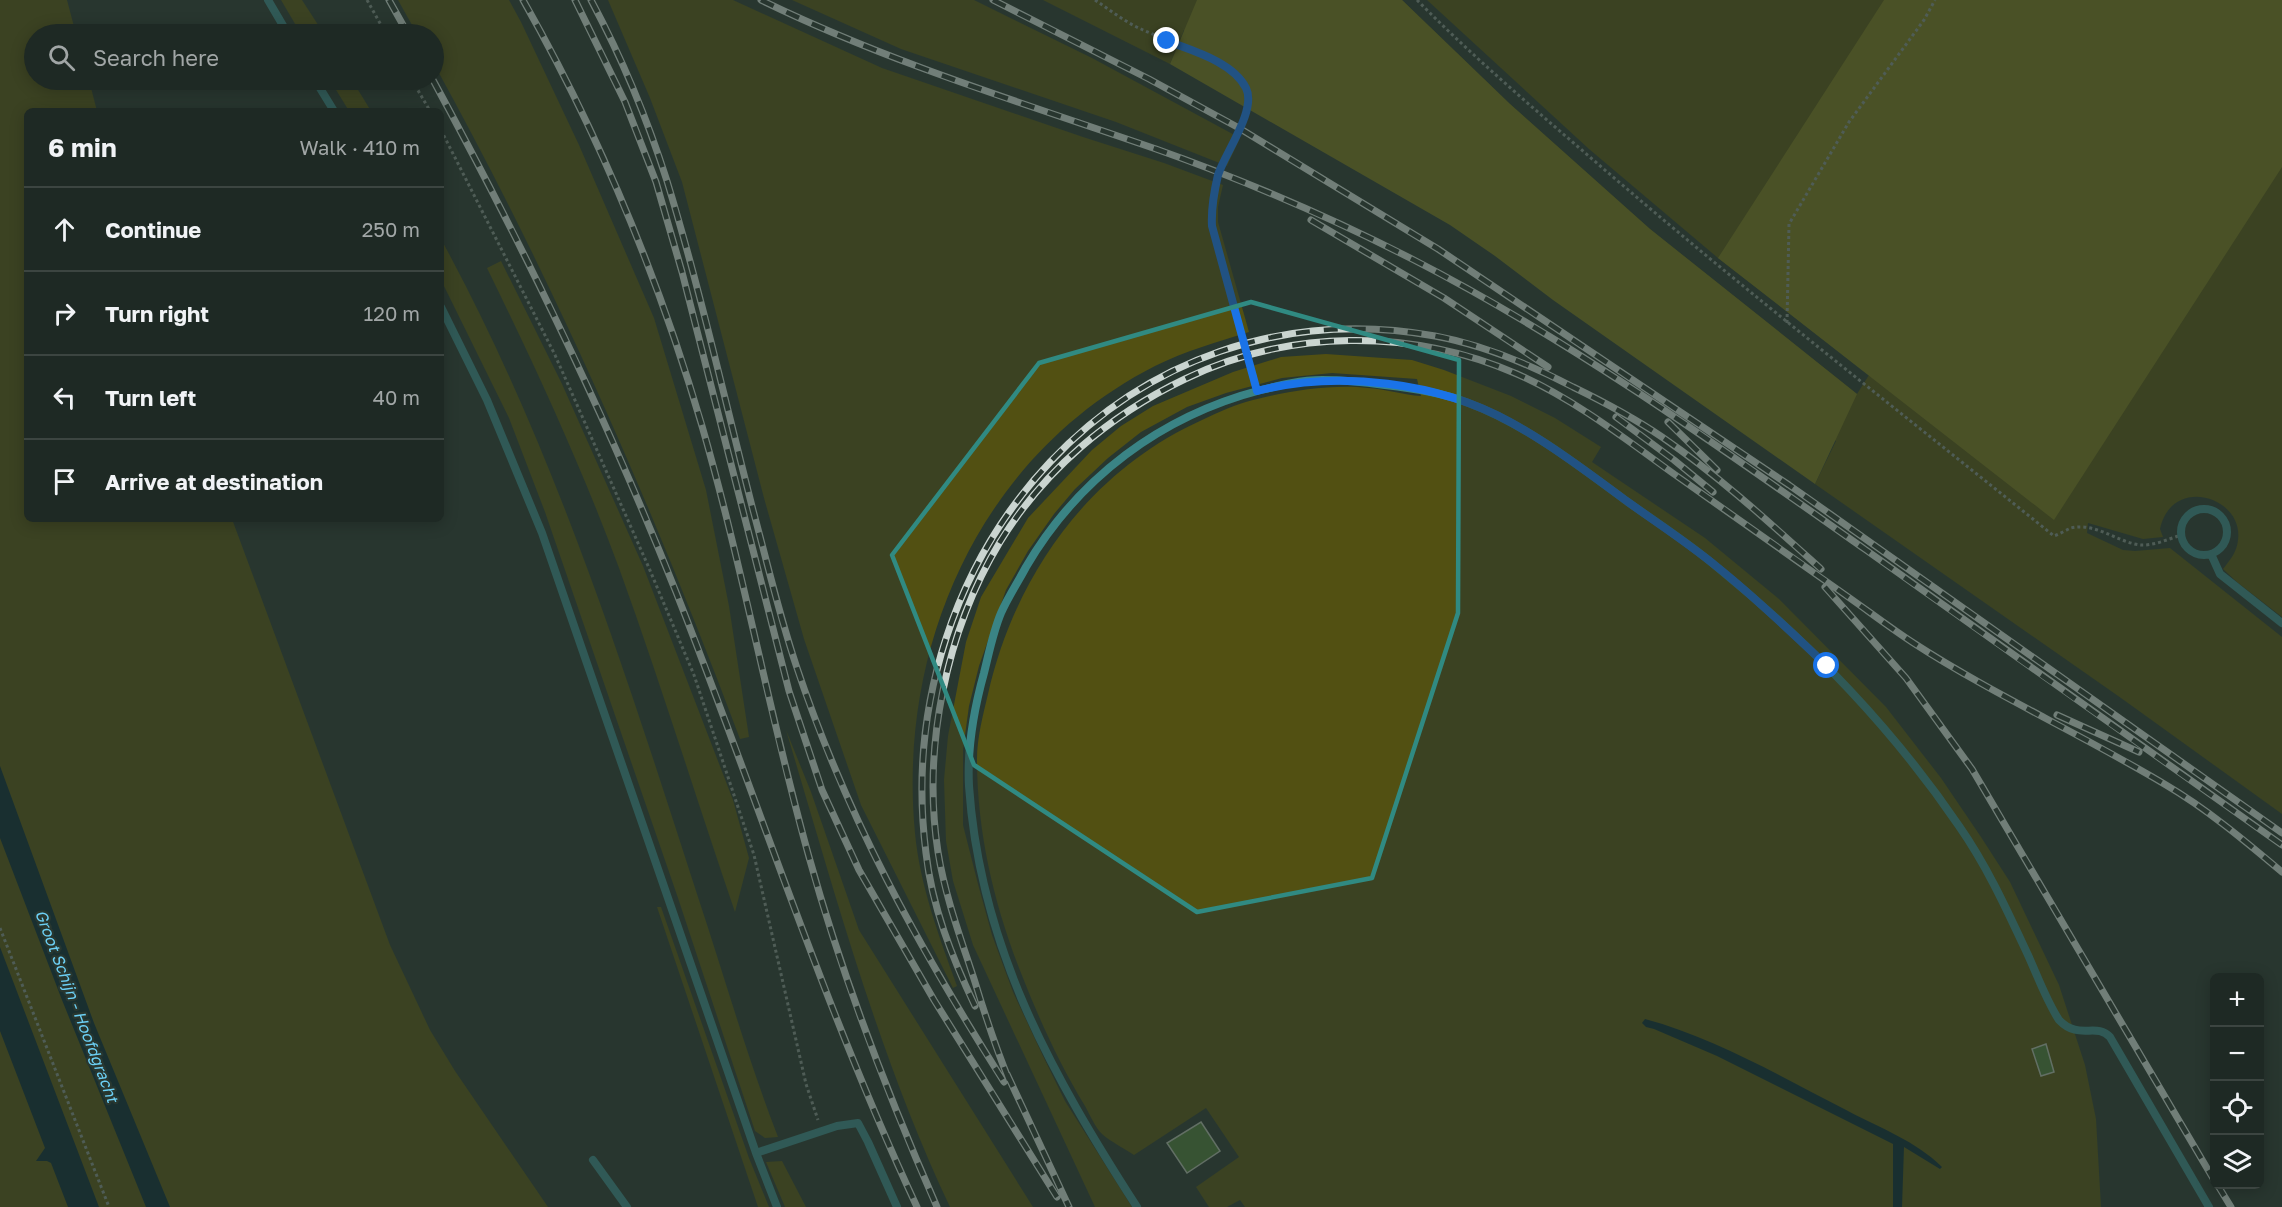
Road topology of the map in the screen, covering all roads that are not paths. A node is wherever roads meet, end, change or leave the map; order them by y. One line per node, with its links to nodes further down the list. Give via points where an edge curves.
1 (268, 0): 2 (lane)
2 (282, 24)
3 (321, 90): 4 (lane)
4 (332, 108)
5 (444, 312): 8 (lane, via 487,400 542,533)
6 (2211, 554): 6 (lane, via 2199,555 2189,550 2181,536 2184,521 2192,513 2214,512 2223,520 2227,531 2222,547); 7 (lane, via 2220,574)
7 (2282, 623)
8 (756, 1153): 11 (lane); 12 (lane, via 854,1122 861,1126)
9 (593, 1160): 10 (lane)
10 (627, 1207)
11 (777, 1207)
12 (897, 1207)
13 (1137, 1207): 14 (lane, via 1067,1095 1010,972 993,924 980,874 969,781 977,699 1001,613 1040,543 1097,477 1161,429 1194,412 1257,391 1323,380 1420,389 1465,402 1510,422 1586,471 1715,565 1827,666 1907,756 1958,824 1989,874 2059,1020 2075,1032 2100,1031 2110,1037)
14 (2209, 1207)

